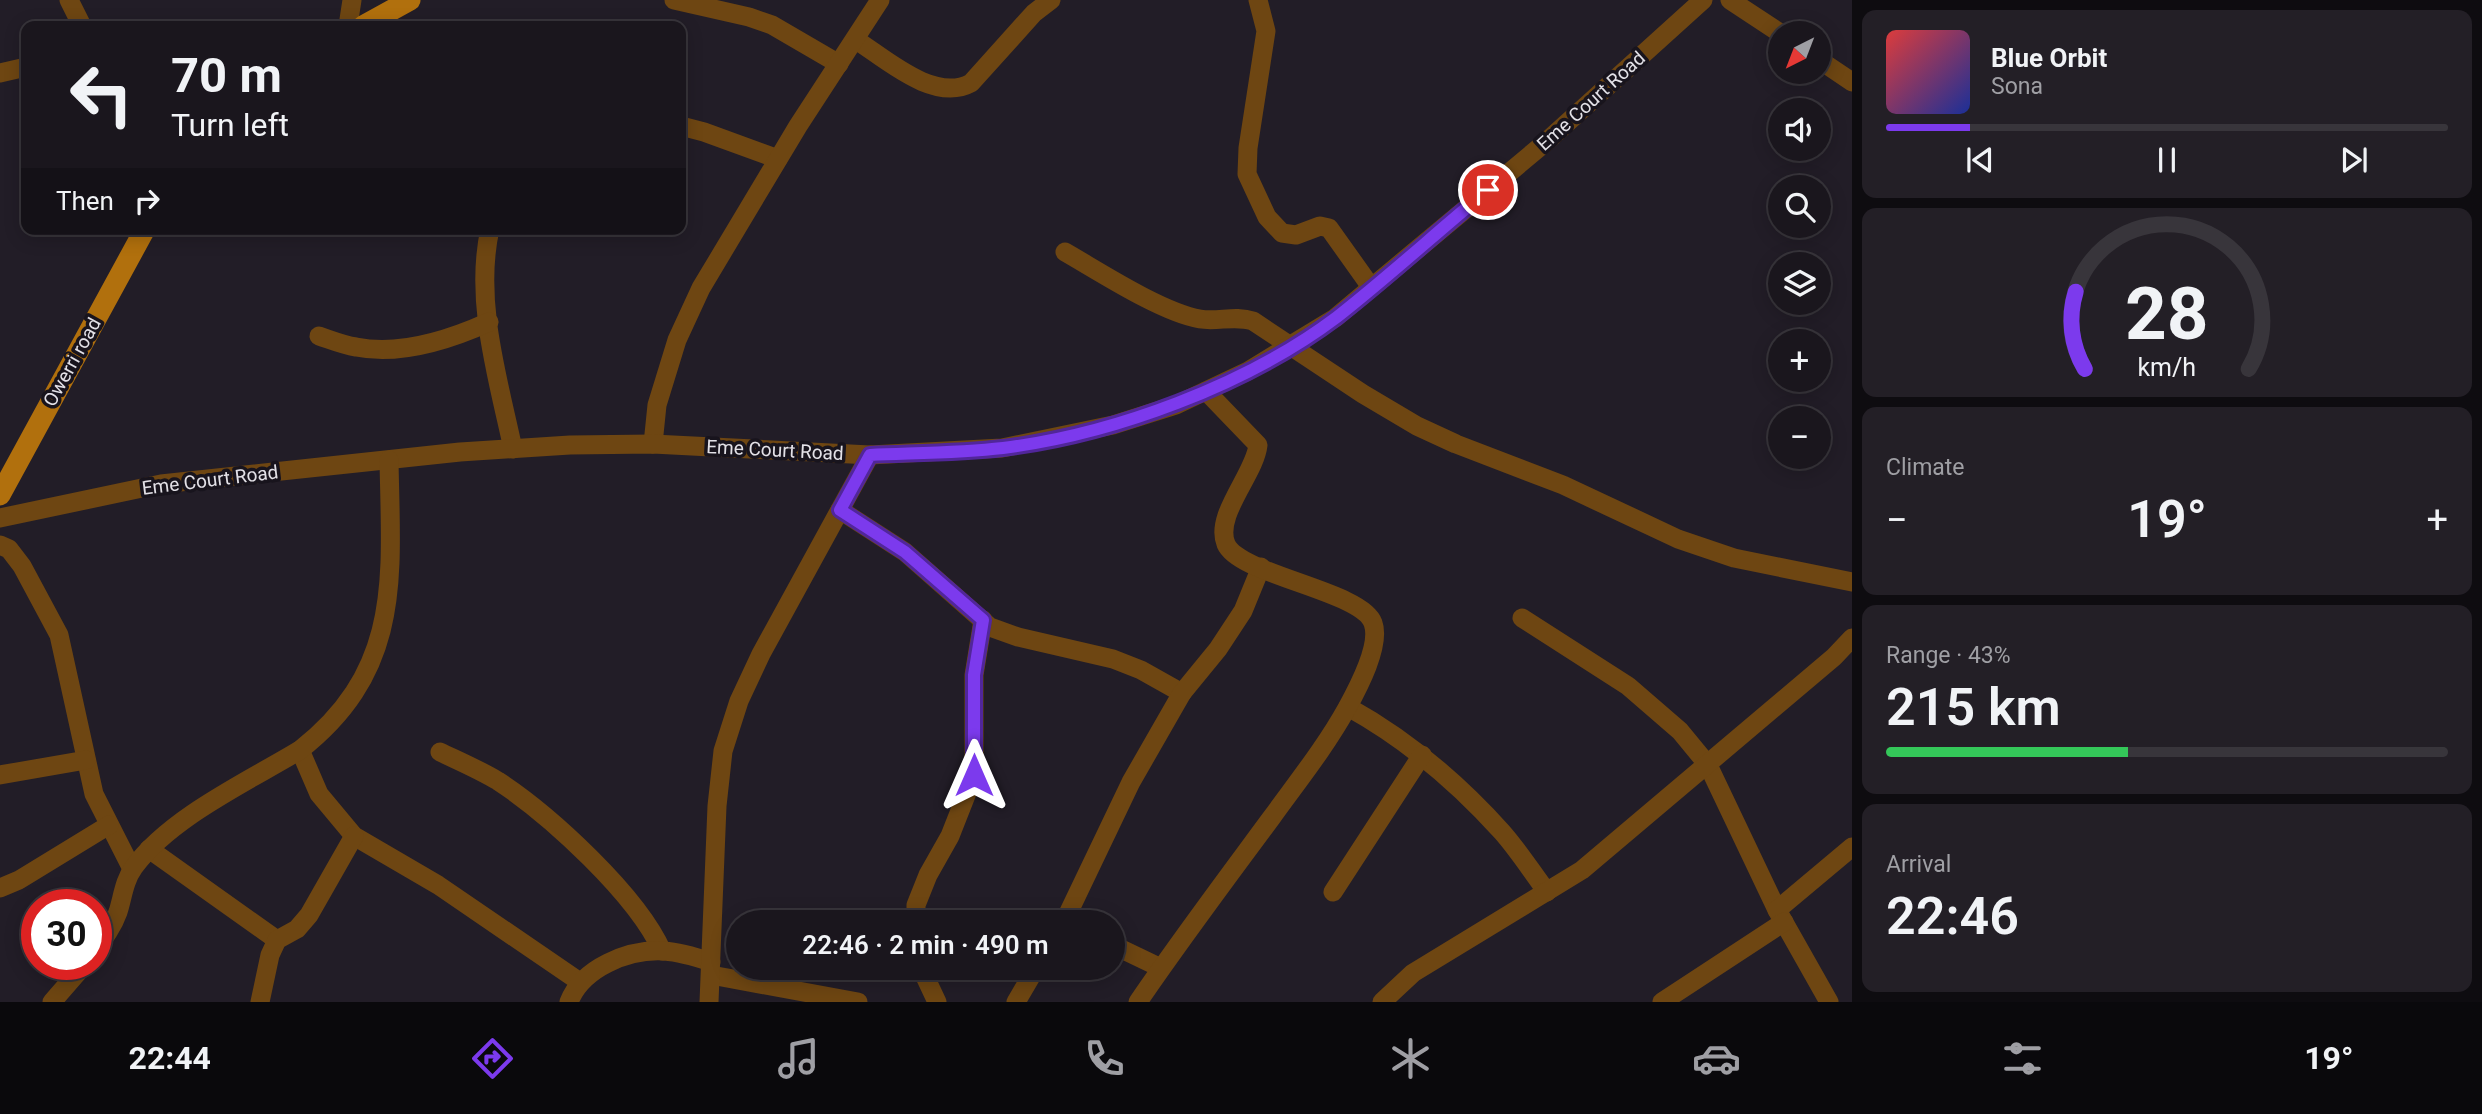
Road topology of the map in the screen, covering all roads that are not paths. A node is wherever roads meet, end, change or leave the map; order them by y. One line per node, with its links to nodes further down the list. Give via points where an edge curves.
1 (69, 0): 10 (street)
2 (352, 0): 11 (street)
3 (410, 0): 12 (main road)
4 (674, 0): 15 (street, via 772,25)
5 (880, 0): 14 (street)
6 (1051, 0): 14 (street, via 961,89 918,79)
7 (1258, 0): 25 (street, via 1266,31 1247,174 1267,217 1282,233 1329,228)
8 (1703, 0): 25 (street, Eme Court Road, via 1547,141)
9 (1730, 0): 13 (street)
10 (80, 21)
11 (349, 21)
12 (372, 21)
13 (1768, 25)
14 (856, 40): 15 (street)
15 (839, 64): 21 (street)
16 (21, 68): 18 (street)
17 (1831, 68): 19 (street)
18 (0, 73)
19 (1852, 82)
20 (686, 128): 21 (street)
21 (778, 159): 30 (street, via 701,288 677,340 657,405)
22 (142, 235): 34 (main road, Owerri road)
23 (489, 235): 26 (street, via 484,281)
24 (1065, 252): 28 (street, via 1181,312 1200,319 1240,317 1253,321)
25 (1371, 287): 28 (street, Eme Court Road, via 1335,318)
26 (489, 322): 27 (street, via 437,343 394,348 357,348); 31 (street)
27 (318, 336)
28 (1290, 346): 29 (street, Eme Court Road); 39 (street, via 1417,426 1563,485 1678,539 1734,558)
29 (1206, 391): 32 (street, Eme Court Road, via 1114,425 1049,440 1002,448); 38 (street, via 1258,445 1224,533 1227,546)
30 (653, 444): 31 (street, Eme Court Road); 32 (street, Eme Court Road)
31 (513, 449): 33 (street, Eme Court Road)
32 (870, 455): 35 (street)
33 (389, 460): 36 (street, Eme Court Road, via 161,484); 45 (street, via 391,580 384,622 369,669 347,705)
34 (0, 495)
35 (840, 510): 41 (street, via 905,552); 66 (street, via 738,701 723,751)
36 (0, 518)
37 (0, 545): 48 (street, via 22,566 59,635)
38 (1261, 567): 43 (street, via 1243,611); 44 (street, via 1349,602 1373,622 1369,663)
39 (1852, 582)
40 (1522, 618): 49 (street, via 1628,686 1680,731)
41 (983, 620): 43 (street, via 1000,632 1113,659); 59 (street, via 974,675 974,775)
42 (1852, 638): 49 (street)
43 (1182, 693): 60 (street, via 1111,821)
44 (1348, 707): 47 (street); 67 (street)
45 (300, 750): 52 (street, via 319,794); 54 (street, via 172,828)
46 (440, 751): 64 (street, via 497,781 544,816 628,898 653,930)
47 (1422, 755): 57 (street); 58 (street, via 1502,832)
48 (86, 760): 50 (street); 51 (street, via 94,794)
49 (1708, 765): 58 (street, via 1582,870); 61 (street)
50 (0, 775)
51 (109, 825): 55 (street); 56 (street)
52 (354, 836): 63 (street, via 309,915 297,929); 71 (street, via 438,885)
53 (1852, 847): 61 (street)
54 (149, 849): 55 (street); 63 (street)
55 (132, 869): 62 (street)
56 (0, 888)
57 (1333, 892)
58 (1548, 892): 80 (street, via 1413,973)
59 (916, 910)
60 (1070, 910)
61 (1780, 916): 81 (street); 82 (street)
62 (112, 925)
63 (277, 940): 73 (street)
64 (662, 951): 66 (street); 71 (street, via 630,955 600,967)
65 (1125, 951): 67 (street)
66 (711, 968): 75 (street); 76 (street)
67 (1161, 968): 79 (street)
68 (71, 980): 72 (street)
69 (927, 980): 77 (street)
70 (1029, 980): 78 (street)
71 (580, 982): 74 (street)
72 (52, 1002)
73 (260, 1002)
74 (569, 1002)
75 (709, 1002)
76 (858, 1002)
77 (937, 1002)
78 (1016, 1002)
79 (1138, 1002)
80 (1382, 1002)
81 (1662, 1002)
82 (1829, 1002)

